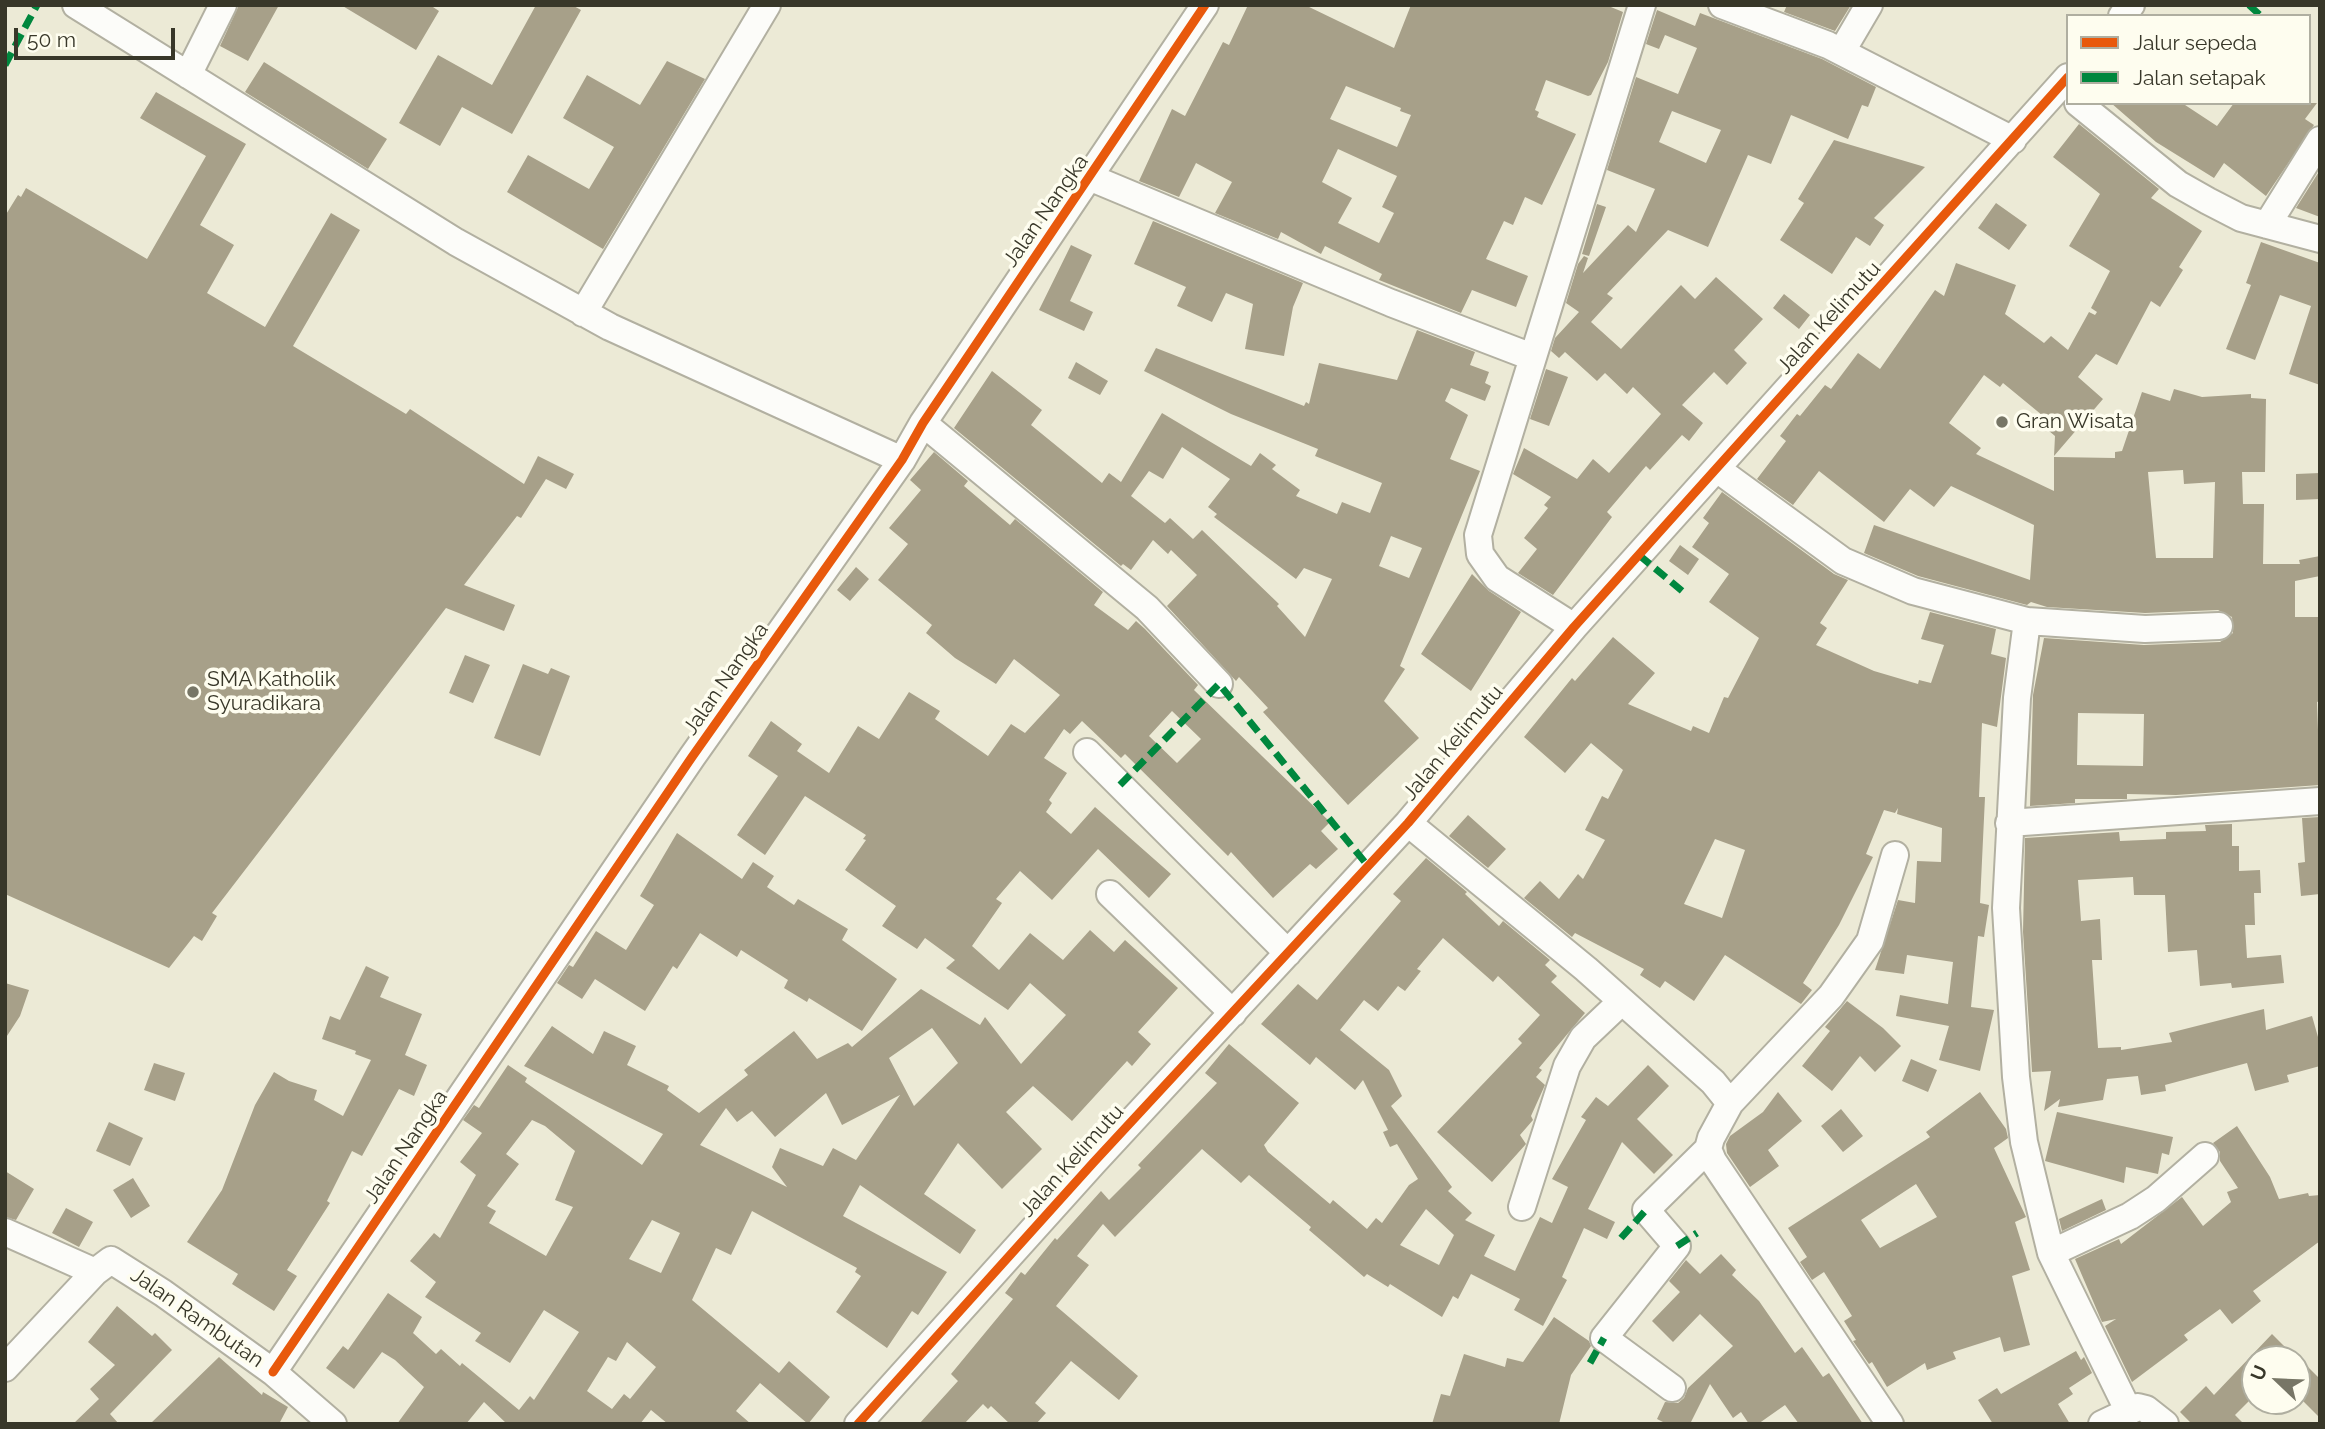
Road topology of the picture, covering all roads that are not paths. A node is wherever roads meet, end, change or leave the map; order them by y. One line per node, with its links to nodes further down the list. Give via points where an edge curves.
1 (76, 5): 9 (street)
2 (223, 5): 9 (street)
3 (768, 5): 17 (street)
4 (1205, 5): 14 (street, Jalan Nangka)
5 (1642, 5): 18 (street)
6 (1869, 5): 8 (street)
7 (1739, 7): 8 (street)
8 (1842, 51): 12 (street)
9 (188, 75): 17 (street, via 456,242)
10 (2066, 93): 12 (street, Jalan Kelimutu)
11 (2085, 105): 15 (street, via 2178,184 2241,218)
12 (2013, 140): 21 (street, Jalan Kelimutu)
13 (2320, 140): 15 (street)
14 (1089, 177): 18 (street); 19 (street, Jalan Nangka)
15 (2267, 225): 16 (street)
16 (2320, 239)
17 (583, 313): 20 (street)
18 (1532, 357): 24 (street, via 1478,535 1480,554 1497,578)
19 (923, 423): 20 (street, Jalan Nangka); 25 (street, via 1147,608)
20 (902, 460): 43 (street, Jalan Nangka, via 692,757)
21 (1717, 469): 22 (street, via 1843,561 1913,591); 24 (street, Jalan Kelimutu)
22 (2027, 621): 23 (street, via 2145,629); 28 (street)
23 (2219, 626)
24 (1574, 627): 29 (street, Jalan Kelimutu)
25 (1219, 684)
26 (1087, 752): 32 (street)
27 (2320, 801): 28 (street)
28 (2009, 823): 40 (street, via 2006,908 2015,1077 2024,1142)
29 (1408, 824): 32 (street, Jalan Kelimutu); 33 (street)
30 (1895, 855): 35 (street, via 1870,941 1831,996)
31 (1110, 894): 34 (street)
32 (1288, 953): 34 (street, Jalan Kelimutu)
33 (1622, 1001): 35 (street, via 1713,1082); 38 (street, via 1583,1038 1567,1066)
34 (1233, 1013): 47 (street, Jalan Kelimutu)
35 (1730, 1103): 36 (street)
36 (1709, 1149): 44 (street, via 1646,1210 1677,1246 1604,1338); 48 (street)
37 (2205, 1156): 40 (street, via 2147,1205)
38 (1522, 1207)
39 (5, 1233): 41 (street)
40 (2051, 1253): 45 (street)
41 (95, 1272): 42 (street); 43 (street, Jalan Rambutan, via 108,1262 119,1263)
42 (5, 1368)
43 (273, 1371): 46 (street, Jalan Rambutan)
44 (1672, 1388)
45 (2128, 1410): 49 (street); 50 (street, via 2146,1409)
46 (333, 1424)
47 (858, 1424)
48 (1890, 1424)
49 (2102, 1424)
50 (2165, 1424)

